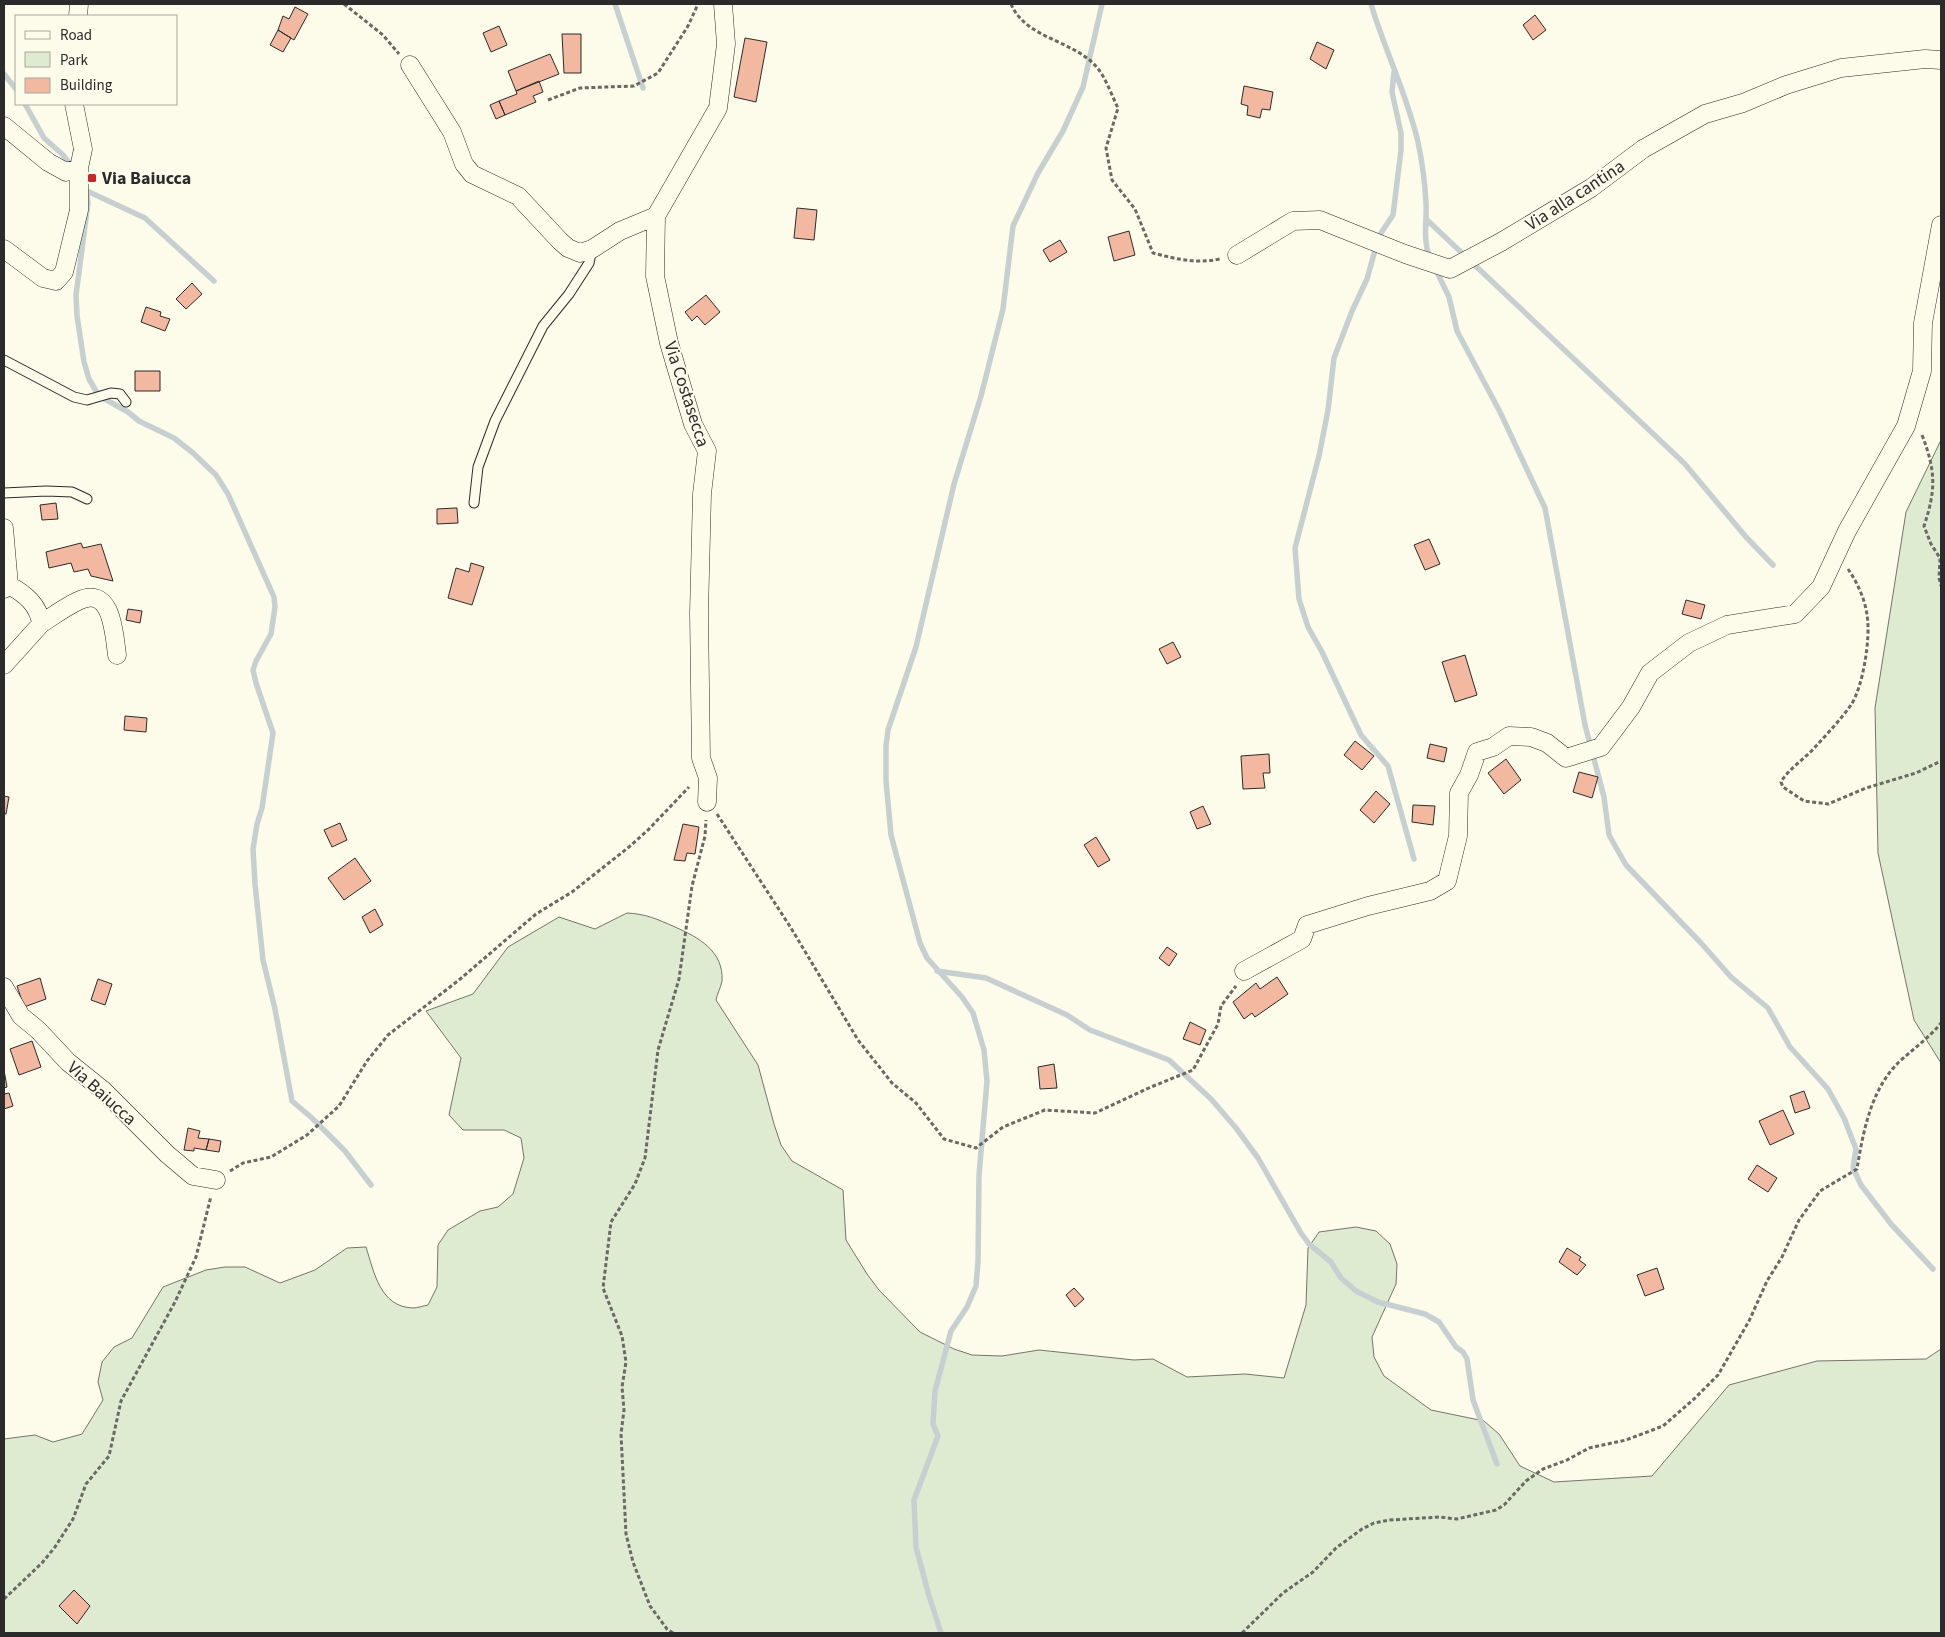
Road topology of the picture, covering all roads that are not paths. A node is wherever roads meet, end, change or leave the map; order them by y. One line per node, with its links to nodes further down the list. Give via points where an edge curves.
1 (723, 4): 7 (street, Via Costasecca, via 726,44 718,108)
2 (1941, 60): 11 (street, Via alla cantina, via 1841,68 1704,114 1643,150 1591,188 1450,269 1320,220 1293,220)
3 (410, 65): 10 (street, via 452,132 464,164 472,174 518,196 568,248 580,254)
4 (74, 105): 6 (street, via 83,149)
5 (4, 126): 6 (street, via 48,162 66,172)
6 (79, 168): 9 (street, via 79,210 64,272 56,281 44,278)
7 (656, 216): 10 (street, via 620,231); 22 (street, Via Costasecca, via 655,276 669,343 693,424 707,451 702,494 700,613 702,758 708,778)
8 (1941, 225): 23 (street, via 1923,323 1922,371 1906,426 1837,552 1821,588 1795,614 1727,625 1688,643 1650,673 1632,707 1601,747 1566,758 1546,743 1531,737 1509,736 1494,747 1477,752 1459,793 1458,836 1447,881 1430,891 1307,924 1302,939)
9 (4, 249)
10 (592, 250): 16 (lane, via 589,263 543,326 496,421 478,467)
11 (1237, 255)
12 (4, 360): 13 (lane, via 74,397 87,400 120,394)
13 (126, 402)
14 (4, 493): 15 (lane, via 72,492)
15 (87, 498)
16 (474, 503)
17 (4, 528): 18 (street)
18 (6, 587): 19 (street, via 23,592 35,606)
19 (41, 624): 20 (street, via 79,600 98,599 108,610 113,624); 21 (street)
20 (117, 655)
21 (4, 665)
22 (707, 802)
23 (1244, 971)
24 (4, 987): 25 (street, Via Baiucca, via 21,1016 68,1062 104,1091 167,1154 193,1176)
25 (216, 1180)

